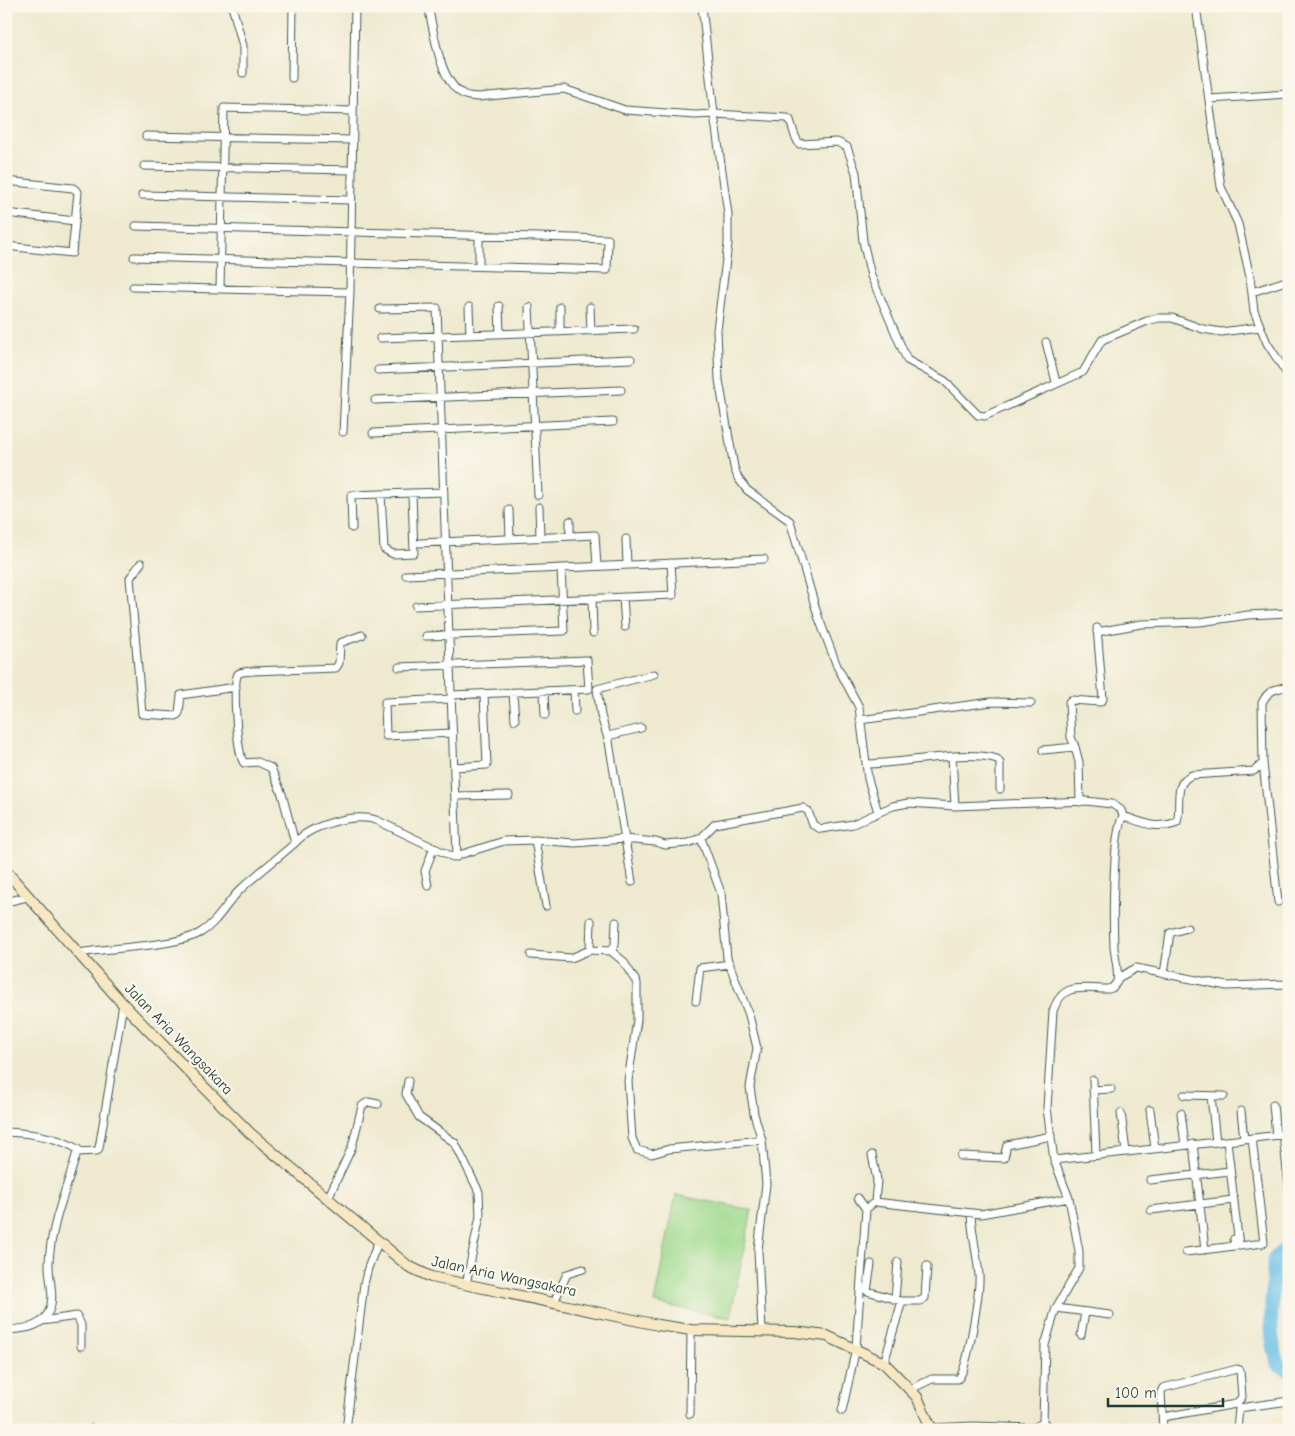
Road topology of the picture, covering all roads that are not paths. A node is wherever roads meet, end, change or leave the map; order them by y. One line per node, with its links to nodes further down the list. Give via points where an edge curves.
1 (232, 6): 7 (street, via 243,46)
2 (293, 6): 8 (street)
3 (355, 6): 11 (street)
4 (428, 6): 12 (street, via 444,73 454,88 464,95 478,97 564,89 625,110)
5 (702, 6): 12 (street)
6 (1196, 6): 10 (street)
7 (243, 73)
8 (292, 78)
9 (1289, 94): 10 (street)
10 (1209, 99): 38 (street, via 1221,187 1238,224)
11 (353, 111): 14 (street, via 224,108); 15 (street)
12 (714, 114): 60 (street, via 787,118 799,144 837,142 847,147 856,173 862,241 871,276 907,360 945,381 980,416); 117 (street, via 728,214 728,244 718,330 719,380 734,467 748,490 790,521 818,616 837,666 859,706)
13 (146, 136): 14 (street)
14 (224, 138): 15 (street); 17 (street)
15 (352, 140): 18 (street)
16 (144, 166): 17 (street)
17 (223, 167): 18 (street); 21 (street)
18 (352, 170): 22 (street)
19 (6, 181): 24 (street, via 77,190)
20 (142, 195): 21 (street)
21 (222, 196): 22 (street); 26 (street)
22 (351, 200): 27 (street)
23 (6, 213): 24 (street)
24 (75, 221): 29 (street, via 72,253)
25 (136, 226): 26 (street)
26 (222, 228): 27 (street); 31 (street)
27 (351, 232): 28 (street); 32 (street)
28 (480, 236): 33 (street); 33 (street, via 608,239 608,270)
29 (6, 246)
30 (134, 257): 31 (street)
31 (221, 259): 32 (street); 36 (street)
32 (350, 262): 33 (street); 37 (street)
33 (479, 266)
34 (1289, 280): 38 (street)
35 (134, 287): 36 (street)
36 (220, 289): 37 (street)
37 (350, 292): 68 (street)
38 (1252, 292): 45 (street)
39 (499, 306): 50 (street)
40 (469, 307): 51 (street)
41 (530, 307): 49 (street)
42 (560, 307): 48 (street)
43 (590, 307): 47 (street)
44 (380, 309): 52 (street, via 437,308)
45 (1260, 327): 59 (street, via 1266,343); 60 (street, via 1221,332 1172,318 1147,321 1102,340 1083,372)
46 (634, 329): 47 (street)
47 (591, 330): 48 (street)
48 (560, 332): 49 (street)
49 (531, 333): 50 (street); 56 (street)
50 (500, 334): 51 (street)
51 (470, 335): 52 (street)
52 (438, 336): 53 (street); 57 (street)
53 (380, 338)
54 (1046, 342): 60 (street)
55 (631, 359): 56 (street)
56 (532, 363): 57 (street); 62 (street)
57 (440, 367): 58 (street); 63 (street)
58 (378, 370)
59 (1289, 377)
60 (1056, 382)
61 (621, 390): 62 (street)
62 (533, 394): 63 (street); 66 (street)
63 (441, 397): 64 (street); 67 (street)
64 (375, 400)
65 (613, 422): 66 (street)
66 (535, 425): 67 (street); 73 (street)
67 (442, 430): 69 (street); 70 (street)
68 (343, 432)
69 (373, 433)
70 (444, 492): 71 (street); 82 (street)
71 (412, 493): 72 (street); 72 (street, via 414,553 393,554 384,549)
72 (381, 494): 77 (street, via 351,495)
73 (538, 495)
74 (539, 507): 79 (street)
75 (509, 510): 80 (street)
76 (570, 521): 78 (street)
77 (352, 528)
78 (570, 536): 79 (street); 88 (street, via 595,535)
79 (540, 538): 80 (street)
80 (510, 539): 82 (street)
81 (626, 539): 87 (street)
82 (446, 542): 83 (street); 90 (street)
83 (420, 543)
84 (764, 559): 86 (street)
85 (141, 563): 107 (street, via 130,578 142,714 176,716 181,695)
86 (672, 563): 87 (street); 92 (street, via 673,595)
87 (627, 565): 88 (street)
88 (597, 566): 89 (street)
89 (561, 568): 90 (street); 94 (street)
90 (447, 573): 91 (street); 95 (street)
91 (406, 575)
92 (623, 597): 93 (street); 98 (street)
93 (592, 598): 94 (street); 99 (street)
94 (562, 600): 95 (street); 101 (street, via 564,631)
95 (448, 604): 96 (street); 101 (street)
96 (416, 606)
97 (1289, 613): 121 (street, via 1097,630 1103,699 1100,702 1069,702 1071,737)
98 (625, 627)
99 (593, 633)
100 (362, 635): 107 (street, via 340,643 340,664 336,668 240,672)
101 (449, 635): 102 (street); 103 (street)
102 (426, 636)
103 (450, 665): 104 (street); 108 (street, via 587,660 589,690); 112 (street)
104 (399, 667)
105 (654, 674): 120 (street, via 597,689)
106 (1289, 686): 124 (street, via 1272,689 1262,703)
107 (236, 687): 137 (street, via 240,758 244,763 258,762 271,768 282,794)
108 (574, 690): 109 (street); 114 (street)
109 (544, 691): 110 (street); 115 (street)
110 (513, 693): 111 (street); 116 (street)
111 (484, 694): 112 (street); 126 (street, via 487,765)
112 (451, 697): 119 (street); 119 (street, via 385,702 386,736)
113 (1031, 703): 117 (street, via 991,702)
114 (575, 711)
115 (545, 714)
116 (515, 720)
117 (860, 720): 125 (street)
118 (641, 728): 120 (street)
119 (453, 733): 126 (street)
120 (608, 736): 135 (street)
121 (1075, 747): 122 (street); 130 (street, via 1079,762)
122 (1042, 750)
123 (952, 757): 125 (street); 127 (street, via 997,759 1000,763); 131 (street)
124 (1263, 763): 133 (street, via 1254,771 1186,778 1180,786 1177,822 1157,827); 145 (street)
125 (866, 764): 132 (street)
126 (454, 767): 129 (street)
127 (1000, 789)
128 (509, 795): 129 (street)
129 (455, 796): 139 (street)
130 (1080, 802): 131 (street); 133 (street, via 1112,804 1121,810)
131 (955, 806): 132 (street, via 900,804)
132 (878, 812): 134 (street, via 861,822 821,829 813,825 806,809 787,810 715,824)
133 (1123, 816): 156 (street, via 1119,823 1116,856 1114,946)
134 (700, 838): 135 (street, via 688,843 665,845); 154 (street, via 721,894 725,948)
135 (624, 839): 136 (street, via 575,843); 141 (street)
136 (535, 840): 139 (street, via 504,841); 146 (street)
137 (295, 843): 138 (street, via 329,823 363,818 376,820); 152 (street, via 238,892 202,932 168,942)
138 (434, 847): 139 (street, via 450,856); 142 (street, via 424,871)
139 (457, 856)
140 (6, 871): 143 (street, Jalan Aria Wangsakara)
141 (632, 882)
142 (428, 886)
143 (27, 897): 144 (street); 152 (street, Jalan Aria Wangsakara)
144 (6, 902)
145 (1278, 902)
146 (546, 906)
147 (592, 921): 150 (street)
148 (616, 922): 151 (street, via 616,946)
149 (1187, 928): 155 (street, via 1170,933)
150 (590, 950): 151 (street); 153 (street, via 571,958)
151 (611, 952): 177 (street, via 623,962 638,988 628,1082 632,1138 637,1150 652,1154 668,1149)
152 (79, 954): 159 (street, Jalan Aria Wangsakara)
153 (531, 954)
154 (730, 964): 158 (street, via 700,968); 177 (street, via 757,1048 750,1087)
155 (1164, 974): 156 (street, via 1136,968); 157 (street, via 1227,986)
156 (1118, 978): 175 (street, via 1108,989 1071,989 1062,993 1056,1003 1047,1108)
157 (1289, 984)
158 (696, 1001)
159 (123, 1004): 181 (street, via 99,1148 97,1151); 191 (street, Jalan Aria Wangsakara, via 250,1133)
160 (1093, 1080): 163 (street)
161 (408, 1081): 207 (street, via 406,1094 416,1113 456,1143 479,1192 480,1216)
162 (1111, 1089): 163 (street)
163 (1094, 1090): 184 (street)
164 (1184, 1095): 165 (street)
165 (1211, 1096): 166 (street); 178 (street)
166 (1224, 1096)
167 (378, 1104): 191 (street, via 368,1102 362,1106 352,1147)
168 (1273, 1105): 174 (street)
169 (1150, 1110): 180 (street)
170 (1241, 1111): 176 (street)
171 (1121, 1113): 182 (street)
172 (1181, 1113): 179 (street)
173 (6, 1132): 181 (street, via 54,1140)
174 (1283, 1134): 176 (street); 190 (street)
175 (1051, 1136): 185 (street, via 1007,1145 1004,1158); 186 (street)
176 (1248, 1138): 178 (street); 194 (street, via 1264,1243 1239,1246)
177 (762, 1140): 216 (street, via 766,1184 758,1250)
178 (1222, 1141): 179 (street); 187 (street)
179 (1189, 1145): 180 (street); 188 (street)
180 (1155, 1149): 182 (street)
181 (79, 1150): 213 (street, via 55,1215 49,1262 53,1304)
182 (1126, 1152): 184 (street)
183 (872, 1155): 195 (street, via 877,1180)
184 (1096, 1155): 186 (street)
185 (961, 1156)
186 (1054, 1160): 193 (street)
187 (1228, 1171): 188 (street); 194 (street)
188 (1196, 1175): 189 (street); 196 (street)
189 (1150, 1180)
190 (1289, 1188)
191 (328, 1198): 200 (street, Jalan Aria Wangsakara)
192 (858, 1198): 197 (street)
193 (1069, 1198): 199 (street); 210 (street, via 1079,1268)
194 (1232, 1200): 196 (street); 201 (street, via 1235,1246)
195 (875, 1202): 197 (street); 199 (street)
196 (1200, 1204): 198 (street); 201 (street)
197 (866, 1209): 219 (street)
198 (1151, 1210)
199 (971, 1214): 222 (street, via 979,1275 966,1366 958,1380 932,1378)
200 (379, 1240): 207 (street, Jalan Aria Wangsakara, via 419,1272); 230 (street, via 364,1284)
201 (1205, 1250): 202 (street)
202 (1186, 1252)
203 (898, 1262): 208 (street)
204 (871, 1264): 208 (street, via 867,1291)
205 (927, 1266): 208 (street, via 925,1298 920,1302)
206 (582, 1269): 209 (street, via 567,1274)
207 (466, 1284): 209 (street, Jalan Aria Wangsakara)
208 (899, 1300): 221 (street)
209 (554, 1302): 215 (street, Jalan Aria Wangsakara)
210 (1056, 1308): 211 (street); 228 (street, via 1045,1345)
211 (1085, 1312): 212 (street); 217 (street)
212 (1110, 1315)
213 (42, 1321): 214 (street, via 33,1326); 218 (street, via 77,1316 81,1324)
214 (6, 1330): 220 (street)
215 (691, 1330): 216 (street, Jalan Aria Wangsakara); 226 (street)
216 (762, 1331): 219 (street, Jalan Aria Wangsakara, via 827,1336)
217 (1081, 1334)
218 (81, 1346)
219 (856, 1348): 221 (street, Jalan Aria Wangsakara); 225 (street)
220 (6, 1361)
221 (884, 1363): 222 (street, Jalan Aria Wangsakara)
222 (911, 1389): 229 (street, Jalan Aria Wangsakara)
223 (1289, 1401): 224 (street)
224 (1238, 1406): 227 (street); 227 (street, via 1242,1397 1241,1374 1237,1369 1163,1388); 233 (street)
225 (842, 1411)
226 (690, 1414)
227 (1163, 1417): 232 (street)
228 (1043, 1423): 229 (street, via 1033,1428 974,1426); 231 (street)
229 (932, 1429)
230 (346, 1430)
231 (1055, 1430)
232 (1163, 1430)
233 (1237, 1430)

